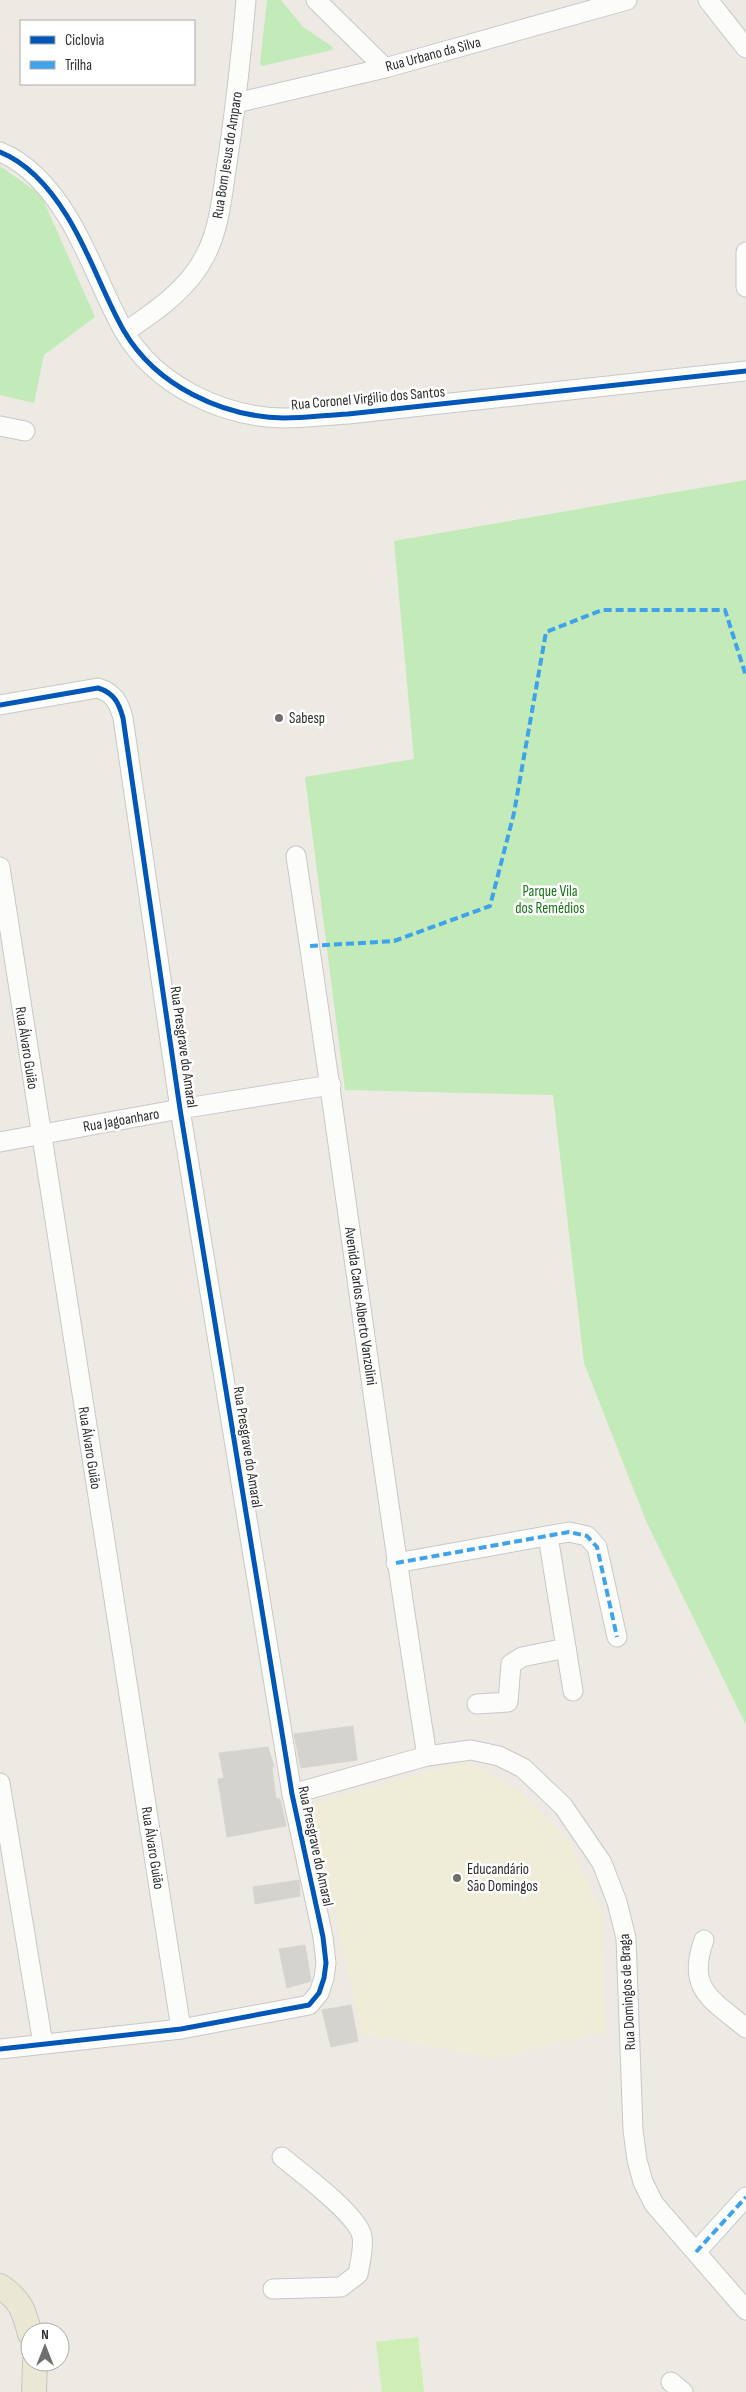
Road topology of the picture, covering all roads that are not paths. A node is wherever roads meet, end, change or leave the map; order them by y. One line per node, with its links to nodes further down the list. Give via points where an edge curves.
1 (246, 0): 7 (street, Rua Bom Jesus do Amparo)
2 (316, 0): 6 (street)
3 (628, 0): 6 (street, Rua Urbano da Silva)
4 (708, 0): 5 (street)
5 (746, 48)
6 (385, 68): 7 (street, Rua Urbano da Silva)
7 (236, 103): 11 (street, Rua Bom Jesus do Amparo, via 219,216 207,254 189,280 162,306)
8 (0, 152): 11 (street, Rua Coronel Virgilio dos Santos, via 30,171 55,196 78,233)
9 (746, 252): 10 (street)
10 (746, 287)
11 (125, 332): 13 (street, Rua Coronel Virgilio dos Santos, via 157,370 194,396 231,411 283,418 348,414)
12 (746, 365): 13 (street)
13 (746, 371)
14 (0, 426): 15 (street)
15 (25, 431)
16 (0, 705): 20 (street, Rua Presgrave do Amaral, via 88,688 105,690 119,704)
17 (296, 856): 19 (street, Avenida Carlos Alberto Vanzolini)
18 (0, 867): 21 (street, Rua Álvaro Guião)
19 (331, 1086): 20 (street, Rua Jagoanharo); 24 (street, Avenida Carlos Alberto Vanzolini)
20 (180, 1109): 21 (street, Rua Jagoanharo); 31 (street, Rua Presgrave do Amaral)
21 (40, 1135): 22 (street, Rua Jagoanharo); 34 (street, Rua Álvaro Guião)
22 (0, 1142)
23 (548, 1536): 24 (street); 25 (street, via 569,1532 587,1536 597,1547); 26 (street)
24 (396, 1563): 29 (street, Avenida Carlos Alberto Vanzolini)
25 (617, 1638)
26 (566, 1648): 27 (street); 28 (street, via 522,1657 511,1664 508,1702)
27 (573, 1691)
28 (477, 1704)
29 (427, 1756): 31 (street, Rua Domingos de Braga); 39 (street, Rua Domingos de Braga, via 471,1750 499,1756 522,1768 563,1806 602,1863 626,1938 633,2130 637,2160 654,2204)
30 (0, 1783): 35 (street)
31 (292, 1794): 34 (street, Rua Presgrave do Amaral, via 323,1937 326,1963 319,1993 309,2005)
32 (704, 1940): 33 (street, via 698,1958 699,1980 707,1995)
33 (746, 2028)
34 (181, 2029): 35 (street, Rua Presgrave do Amaral)
35 (43, 2044): 36 (street, Rua Presgrave do Amaral)
36 (0, 2049)
37 (282, 2157): 41 (street, via 355,2220 362,2236 361,2257 358,2274 341,2287)
38 (746, 2197): 39 (street)
39 (696, 2252): 42 (street, Rua Domingos de Braga)
40 (0, 2286): 43 (main road, via 13,2295 23,2309)
41 (273, 2289)
42 (746, 2310)
43 (27, 2322)
44 (35, 2372): 45 (main road)
45 (34, 2392)

